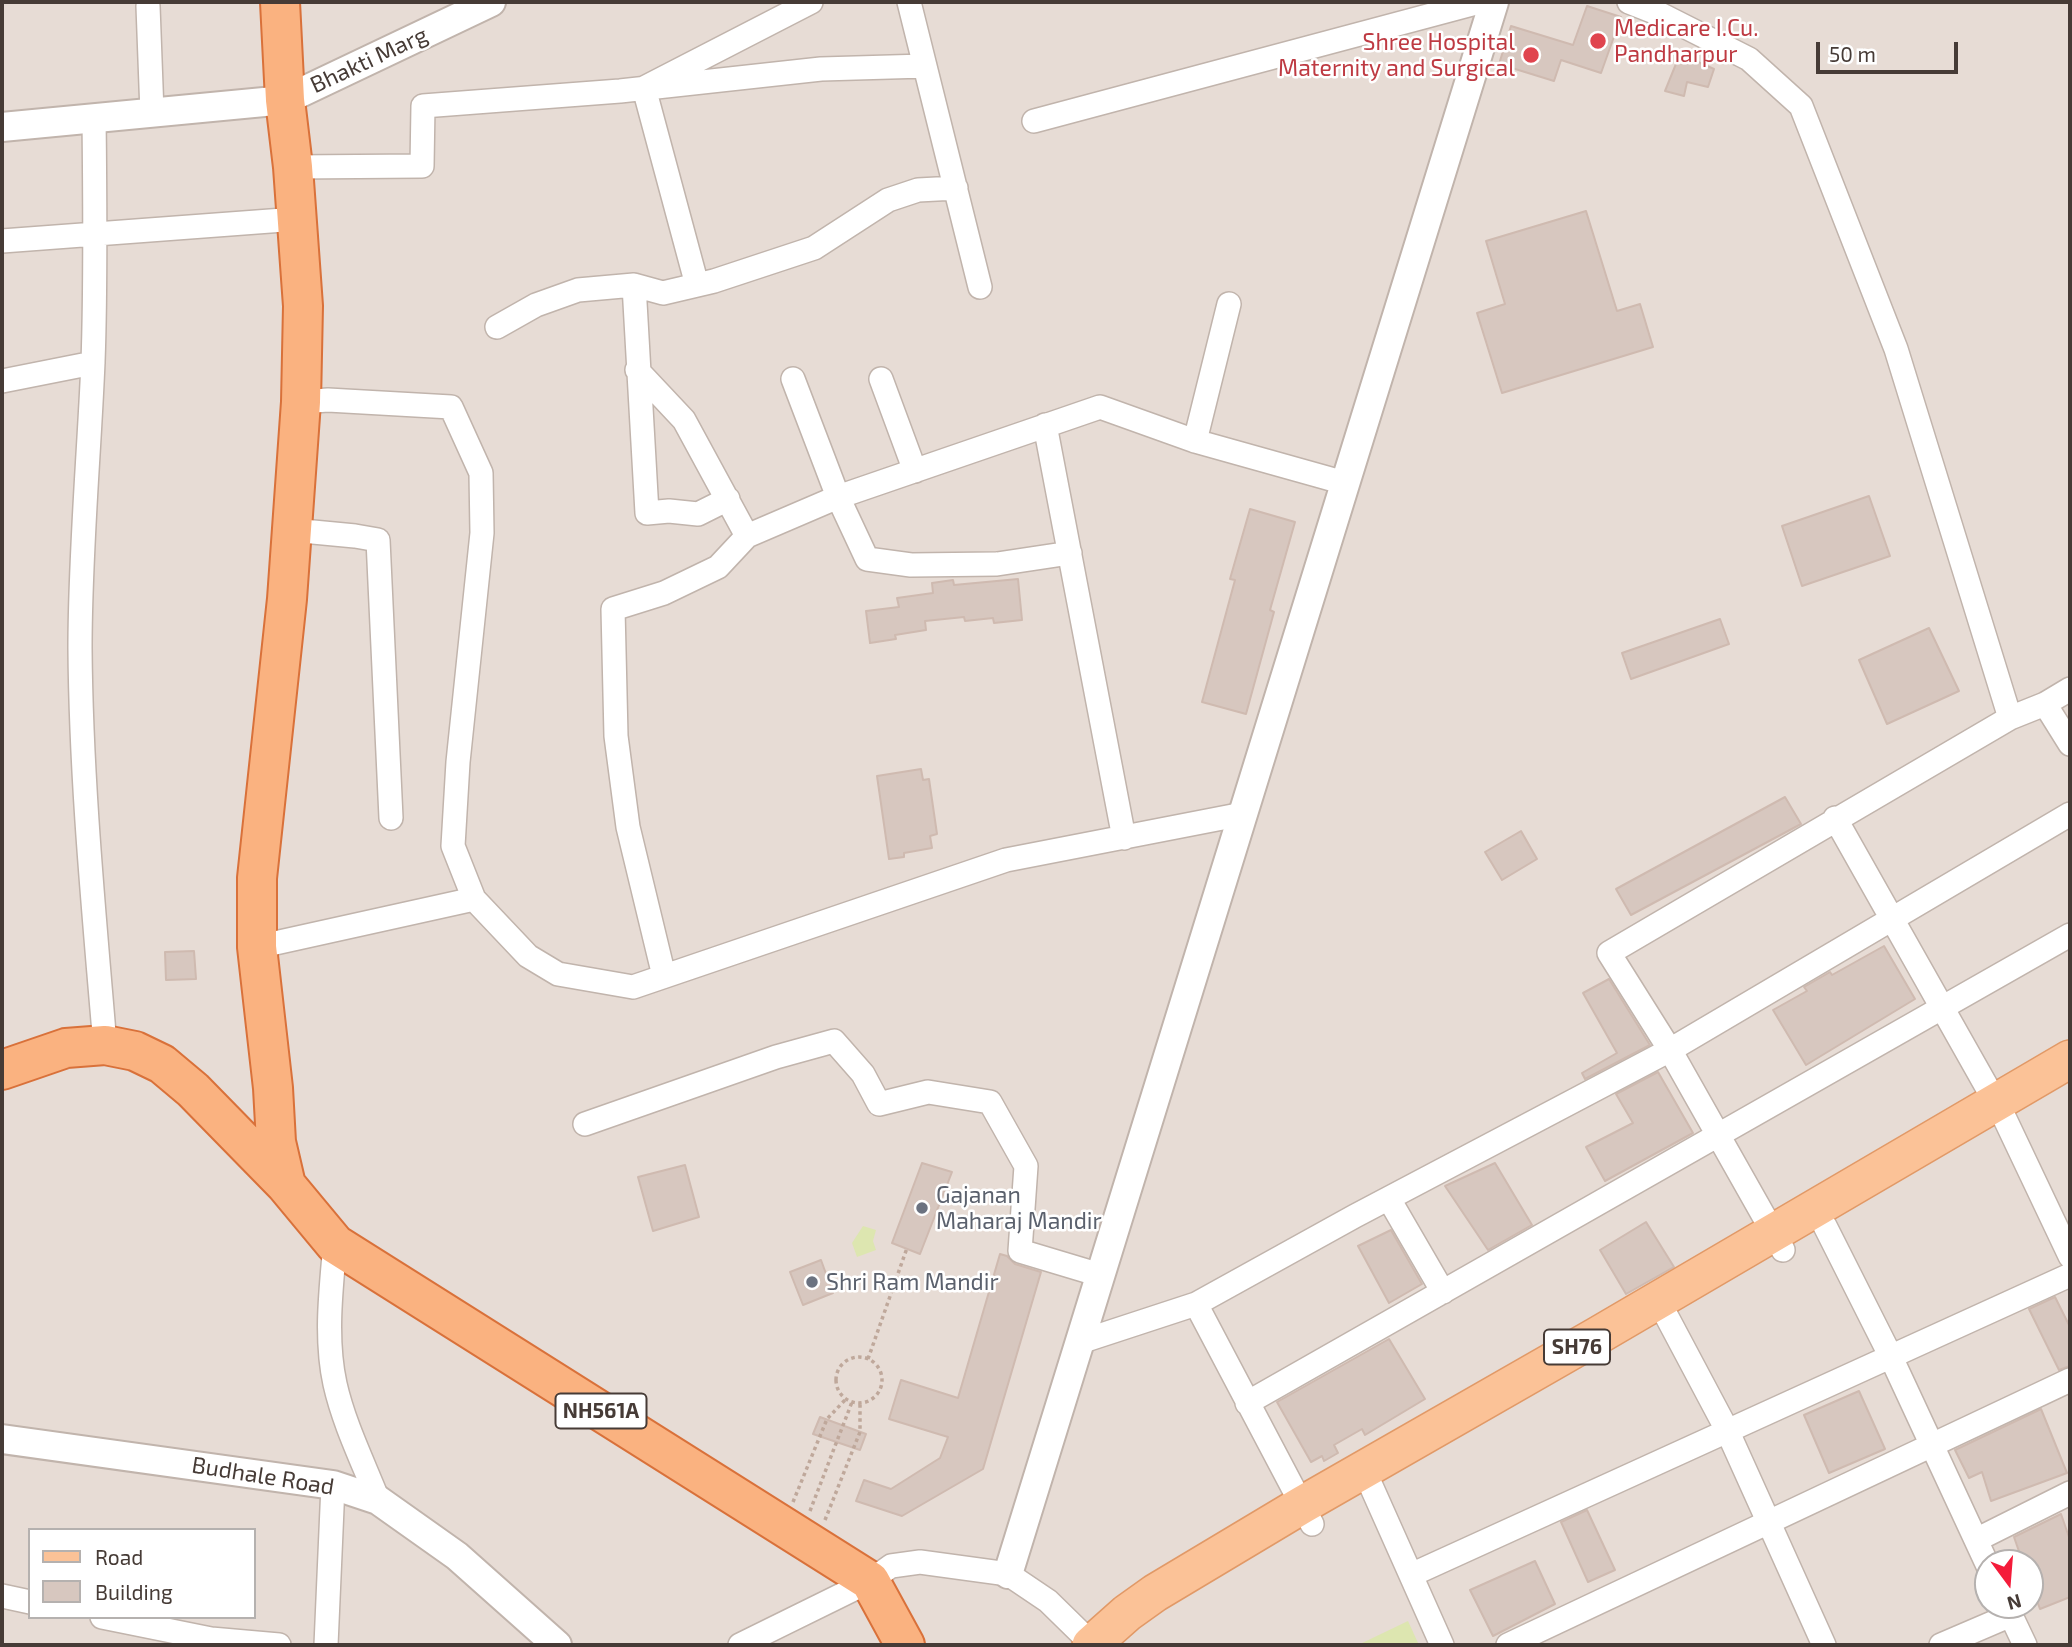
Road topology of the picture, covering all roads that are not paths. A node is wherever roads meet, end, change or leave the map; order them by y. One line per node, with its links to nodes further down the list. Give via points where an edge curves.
1 (280, 2): 11 (highway)
2 (491, 2): 11 (street, Bhakti Marg)
3 (811, 2): 10 (street)
4 (909, 2): 9 (street)
5 (1480, 2): 14 (street)
6 (1494, 2): 35 (street)
7 (1629, 2): 43 (street, via 1749,59 1801,106 1896,349)
8 (148, 6): 12 (street)
9 (925, 66): 10 (street, via 821,69); 17 (street)
10 (644, 88): 16 (street, via 423,106 422,166); 22 (street)
11 (285, 100): 12 (street, Bhakti Marg); 16 (highway)
12 (152, 113): 13 (street, Bhakti Marg)
13 (94, 118): 15 (street, Bhakti Marg); 19 (street)
14 (1034, 121)
15 (2, 127)
16 (293, 167): 18 (highway)
17 (956, 188): 22 (street, via 918,190 888,200 814,248); 23 (street)
18 (297, 219): 19 (street); 31 (highway, via 303,306)
19 (96, 235): 20 (street); 26 (street)
20 (2, 241)
21 (634, 285): 22 (street, via 663,293); 25 (street, via 578,290 536,305); 27 (street)
22 (697, 285)
23 (980, 287)
24 (1229, 304): 33 (street)
25 (497, 327)
26 (93, 363): 30 (street); 56 (street, via 80,649)
27 (637, 370): 37 (street, via 684,420); 37 (street, via 646,513 698,514)
28 (793, 379): 36 (street)
29 (881, 379): 34 (street)
30 (2, 381)
31 (301, 402): 38 (highway); 50 (street, via 450,407 481,473 482,533 453,846)
32 (1045, 425): 33 (street, via 1100,407); 34 (street); 40 (street)
33 (1195, 441): 35 (street)
34 (915, 471): 36 (street)
35 (1345, 483): 45 (street)
36 (838, 497): 39 (street); 40 (street, via 867,559 911,565 997,564)
37 (728, 499): 39 (street)
38 (292, 530): 47 (street, via 378,540); 53 (highway, via 257,878)
39 (747, 536): 54 (street, via 718,567 664,593 613,609 616,736 628,827)
40 (1070, 553): 49 (street)
41 (2070, 689): 42 (street)
42 (2045, 704): 43 (street); 44 (street)
43 (2010, 718): 48 (street)
44 (2070, 744)
45 (1243, 814): 49 (street); 70 (street)
46 (2070, 814): 51 (street)
47 (391, 818)
48 (1835, 818): 51 (street); 57 (street, via 1609,953)
49 (1124, 838): 54 (street, via 1006,860)
50 (474, 899): 53 (street); 54 (street, via 528,956 558,974 633,987)
51 (1893, 917): 55 (street); 57 (street)
52 (2070, 934): 55 (street)
53 (257, 947): 64 (highway, via 274,1088 275,1142)
54 (664, 976)
55 (1943, 1008): 61 (street); 63 (street)
56 (105, 1045): 59 (highway, NH561A, via 66,1048); 64 (highway, NH561A, via 135,1051 162,1064)
57 (1670, 1050): 63 (street); 65 (street)
58 (2070, 1059): 61 (main road, SH76)
59 (2, 1070)
60 (2070, 1082): 61 (main road, SH76)
61 (2000, 1111): 66 (main road, SH76); 67 (main road, SH76); 69 (street)
62 (584, 1124): 70 (street, via 834,1041 863,1074 879,1104 928,1092 990,1102 1026,1166 1020,1251)
63 (1719, 1136): 67 (street); 72 (street)
64 (286, 1185): 68 (highway, NH561A)
65 (1389, 1199): 72 (street); 73 (street)
66 (1825, 1226): 67 (main road, SH76); 76 (street)
67 (1778, 1242): 74 (main road, SH76)
68 (335, 1244): 85 (street, via 329,1309 335,1383); 92 (highway, NH561A)
69 (2070, 1256)
70 (1100, 1275): 75 (street)
71 (2070, 1275): 76 (street)
72 (1443, 1292): 78 (street)
73 (1196, 1304): 75 (street); 78 (street)
74 (1663, 1309): 79 (street); 82 (main road, SH76)
75 (1080, 1342): 90 (street)
76 (1889, 1355): 79 (street); 81 (street)
77 (2070, 1380): 81 (street)
78 (1247, 1403): 86 (street)
79 (1727, 1430): 87 (street); 91 (street)
80 (2, 1439): 83 (street, Budhale Road)
81 (1932, 1446): 87 (street); 88 (street)
82 (1368, 1479): 86 (main road, SH76); 91 (street)
83 (333, 1485): 85 (street, Budhale Road); 99 (street)
84 (2070, 1493): 88 (street)
85 (378, 1500): 100 (street, Budhale Road, via 457,1556)
86 (1307, 1514): 103 (main road, SH76, via 1169,1613)
87 (1769, 1524): 105 (street); 106 (street)
88 (1976, 1540): 89 (street)
89 (1980, 1549)
90 (1008, 1574): 92 (street, via 920,1562 891,1566); 103 (street)
91 (1411, 1575): 104 (street)
92 (870, 1581): 101 (street); 102 (highway, NH561A)
93 (2, 1596): 94 (street)
94 (28, 1602)
95 (112, 1619): 98 (street, via 211,1639)
96 (1992, 1619): 107 (street)
97 (2013, 1619): 108 (street)
98 (279, 1645)
99 (326, 1645)
100 (556, 1645)
101 (740, 1645)
102 (905, 1645)
103 (1101, 1645)
104 (1442, 1645)
105 (1508, 1645)
106 (1824, 1645)
107 (1941, 1645)
108 (2025, 1645)

